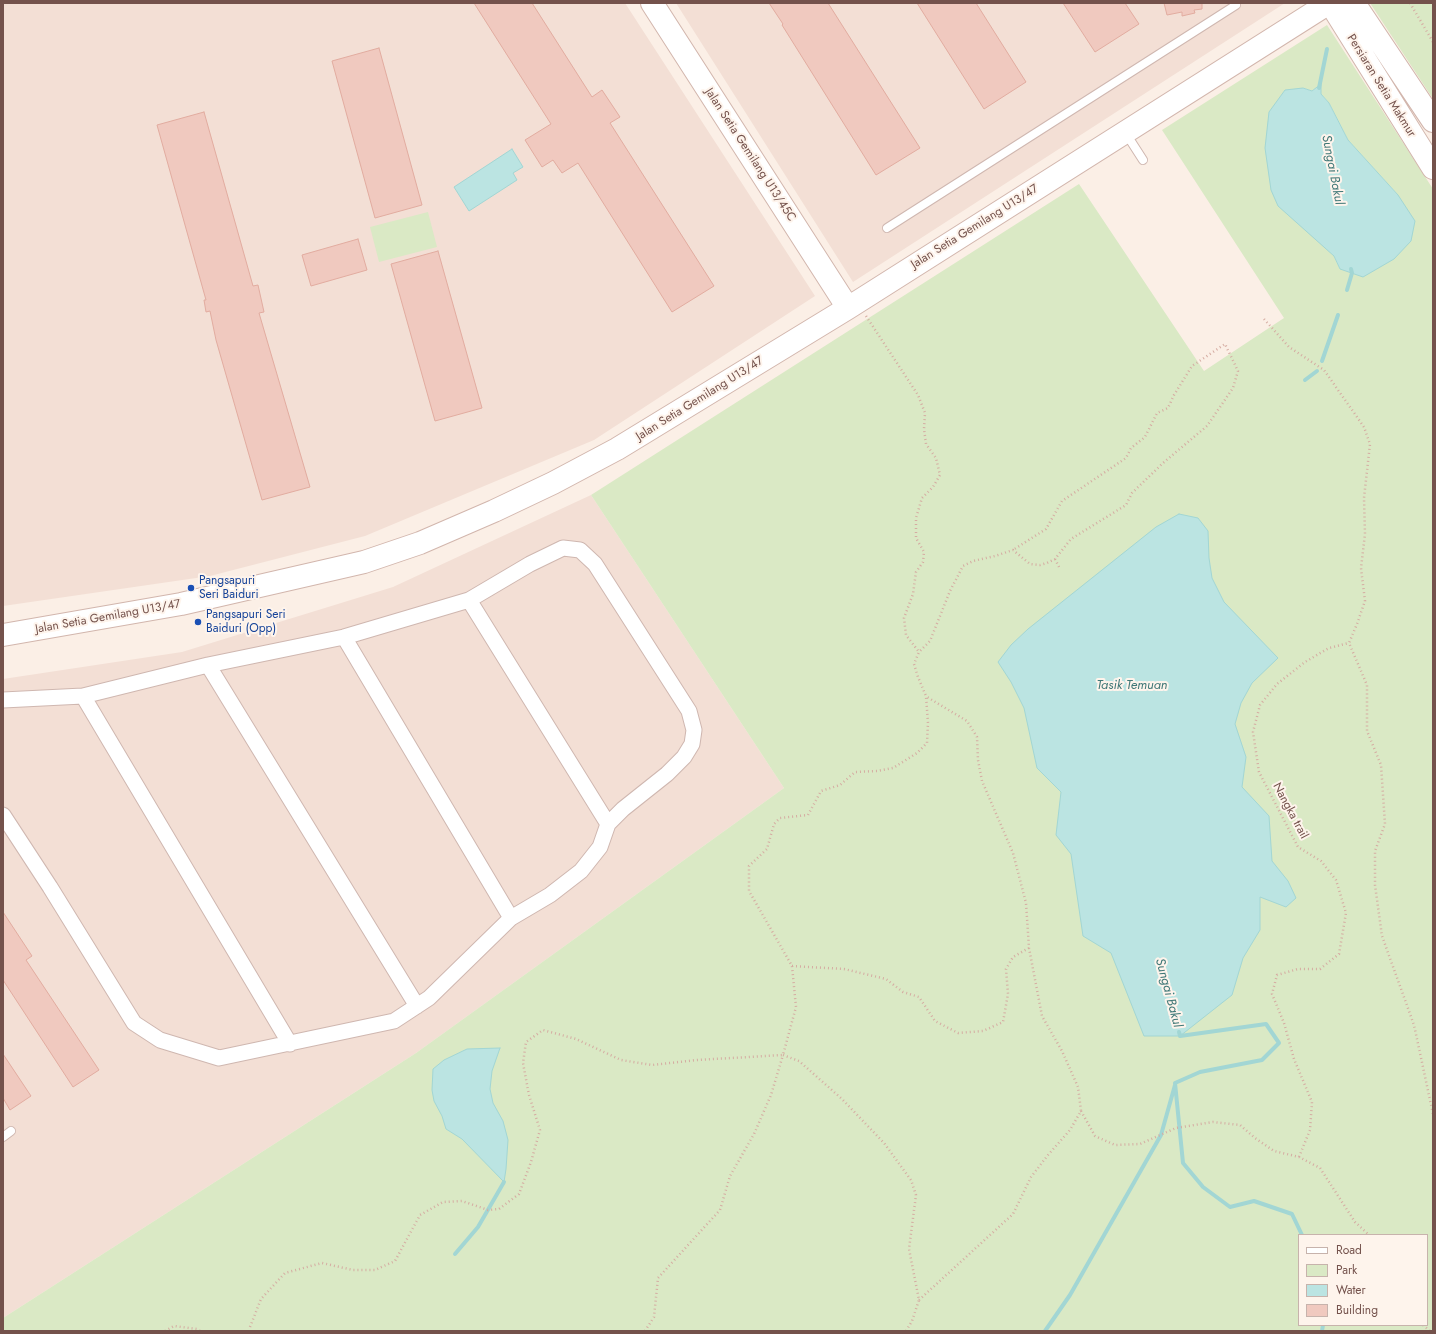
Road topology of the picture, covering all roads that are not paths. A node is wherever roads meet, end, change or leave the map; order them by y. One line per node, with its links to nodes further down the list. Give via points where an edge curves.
1 (652, 3): 10 (street, Jalan Setia Gemilang U13/45C)
2 (1329, 3): 6 (street, Jalan Setia Gemilang U13/47); 8 (street, Persiaran Setia Makmur)
3 (1354, 3): 5 (street, Persiaran Setia Makmur)
4 (1236, 4): 9 (lane)
5 (1433, 121)
6 (1125, 132): 7 (lane); 10 (street, Jalan Setia Gemilang U13/47)
7 (1143, 160)
8 (1433, 168)
9 (887, 228)
10 (852, 305): 12 (street, Jalan Setia Gemilang U13/47, via 617,450 494,511 420,543 364,562 181,604)
11 (469, 600): 13 (street); 18 (street); 18 (street, via 563,548 580,550 595,564 689,711 694,730 692,744 684,758)
12 (3, 635)
13 (344, 637): 14 (street); 19 (street)
14 (208, 665): 15 (street); 20 (street)
15 (83, 696): 16 (street); 21 (street)
16 (3, 700)
17 (3, 815): 21 (street, via 134,1023 160,1040 219,1058)
18 (608, 824): 19 (street, via 600,847 581,871 550,895)
19 (511, 918): 20 (street, via 429,998)
20 (417, 1006): 21 (street, via 394,1021)
21 (290, 1044)
22 (11, 1132): 23 (lane)
23 (3, 1137)

